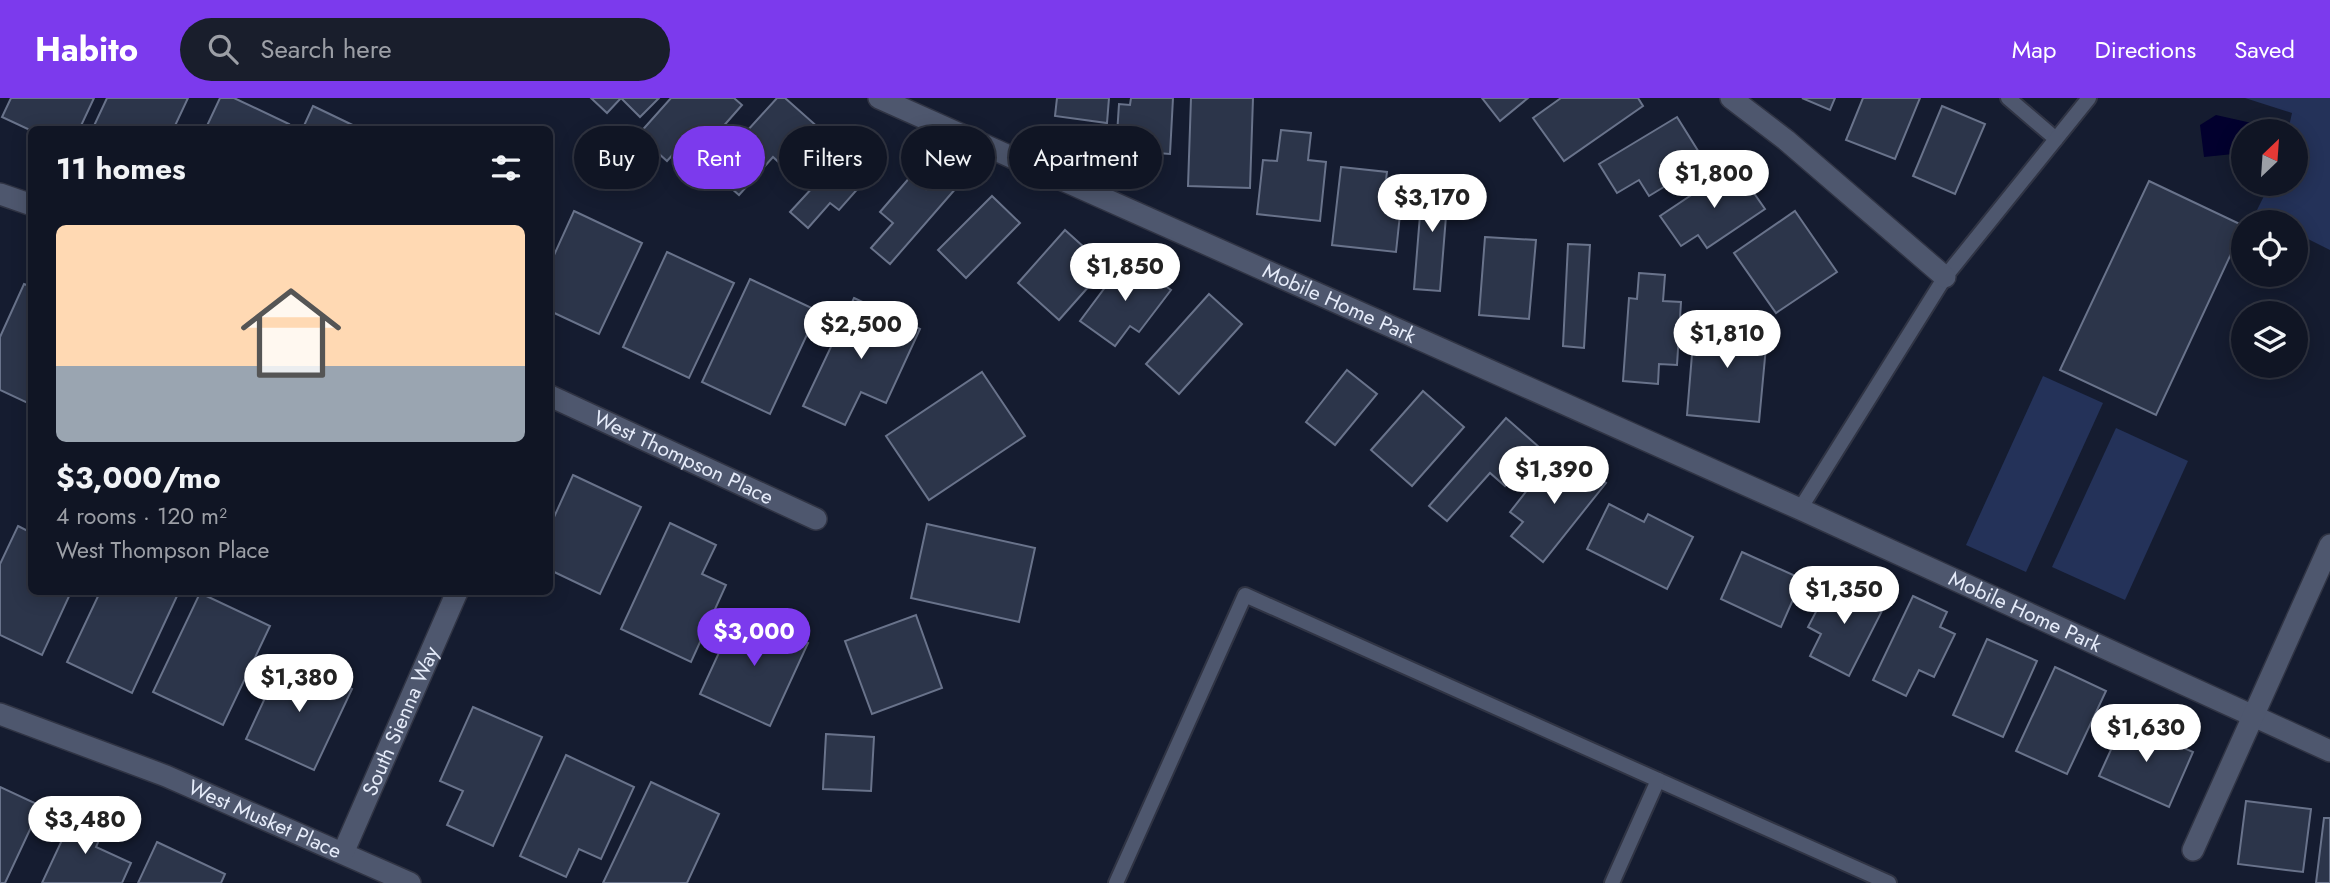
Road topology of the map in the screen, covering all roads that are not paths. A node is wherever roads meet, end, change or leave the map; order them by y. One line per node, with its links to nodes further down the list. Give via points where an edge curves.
1 (879, 98): 10 (street, Mobile Home Park)
2 (1731, 98): 8 (street)
3 (2008, 98): 5 (lane)
4 (2089, 98): 5 (lane)
5 (2056, 139): 8 (lane)
6 (0, 194): 7 (street)
7 (28, 204)
8 (1945, 277): 10 (lane)
9 (553, 397): 11 (street, West Thompson Place)
10 (1800, 509): 15 (street, Mobile Home Park)
11 (816, 519)
12 (2330, 545): 15 (street)
13 (456, 595): 19 (street, South Sienna Way)
14 (0, 714): 19 (street, West Musket Place, via 166,776)
15 (2253, 715): 16 (street, Mobile Home Park); 18 (street)
16 (2330, 751)
17 (1658, 779): 21 (lane, via 1245,595); 22 (lane); 23 (lane)
18 (2193, 850)
19 (343, 853): 20 (street, West Musket Place)
20 (410, 883)
21 (1116, 883)
22 (1612, 883)
23 (1889, 883)

